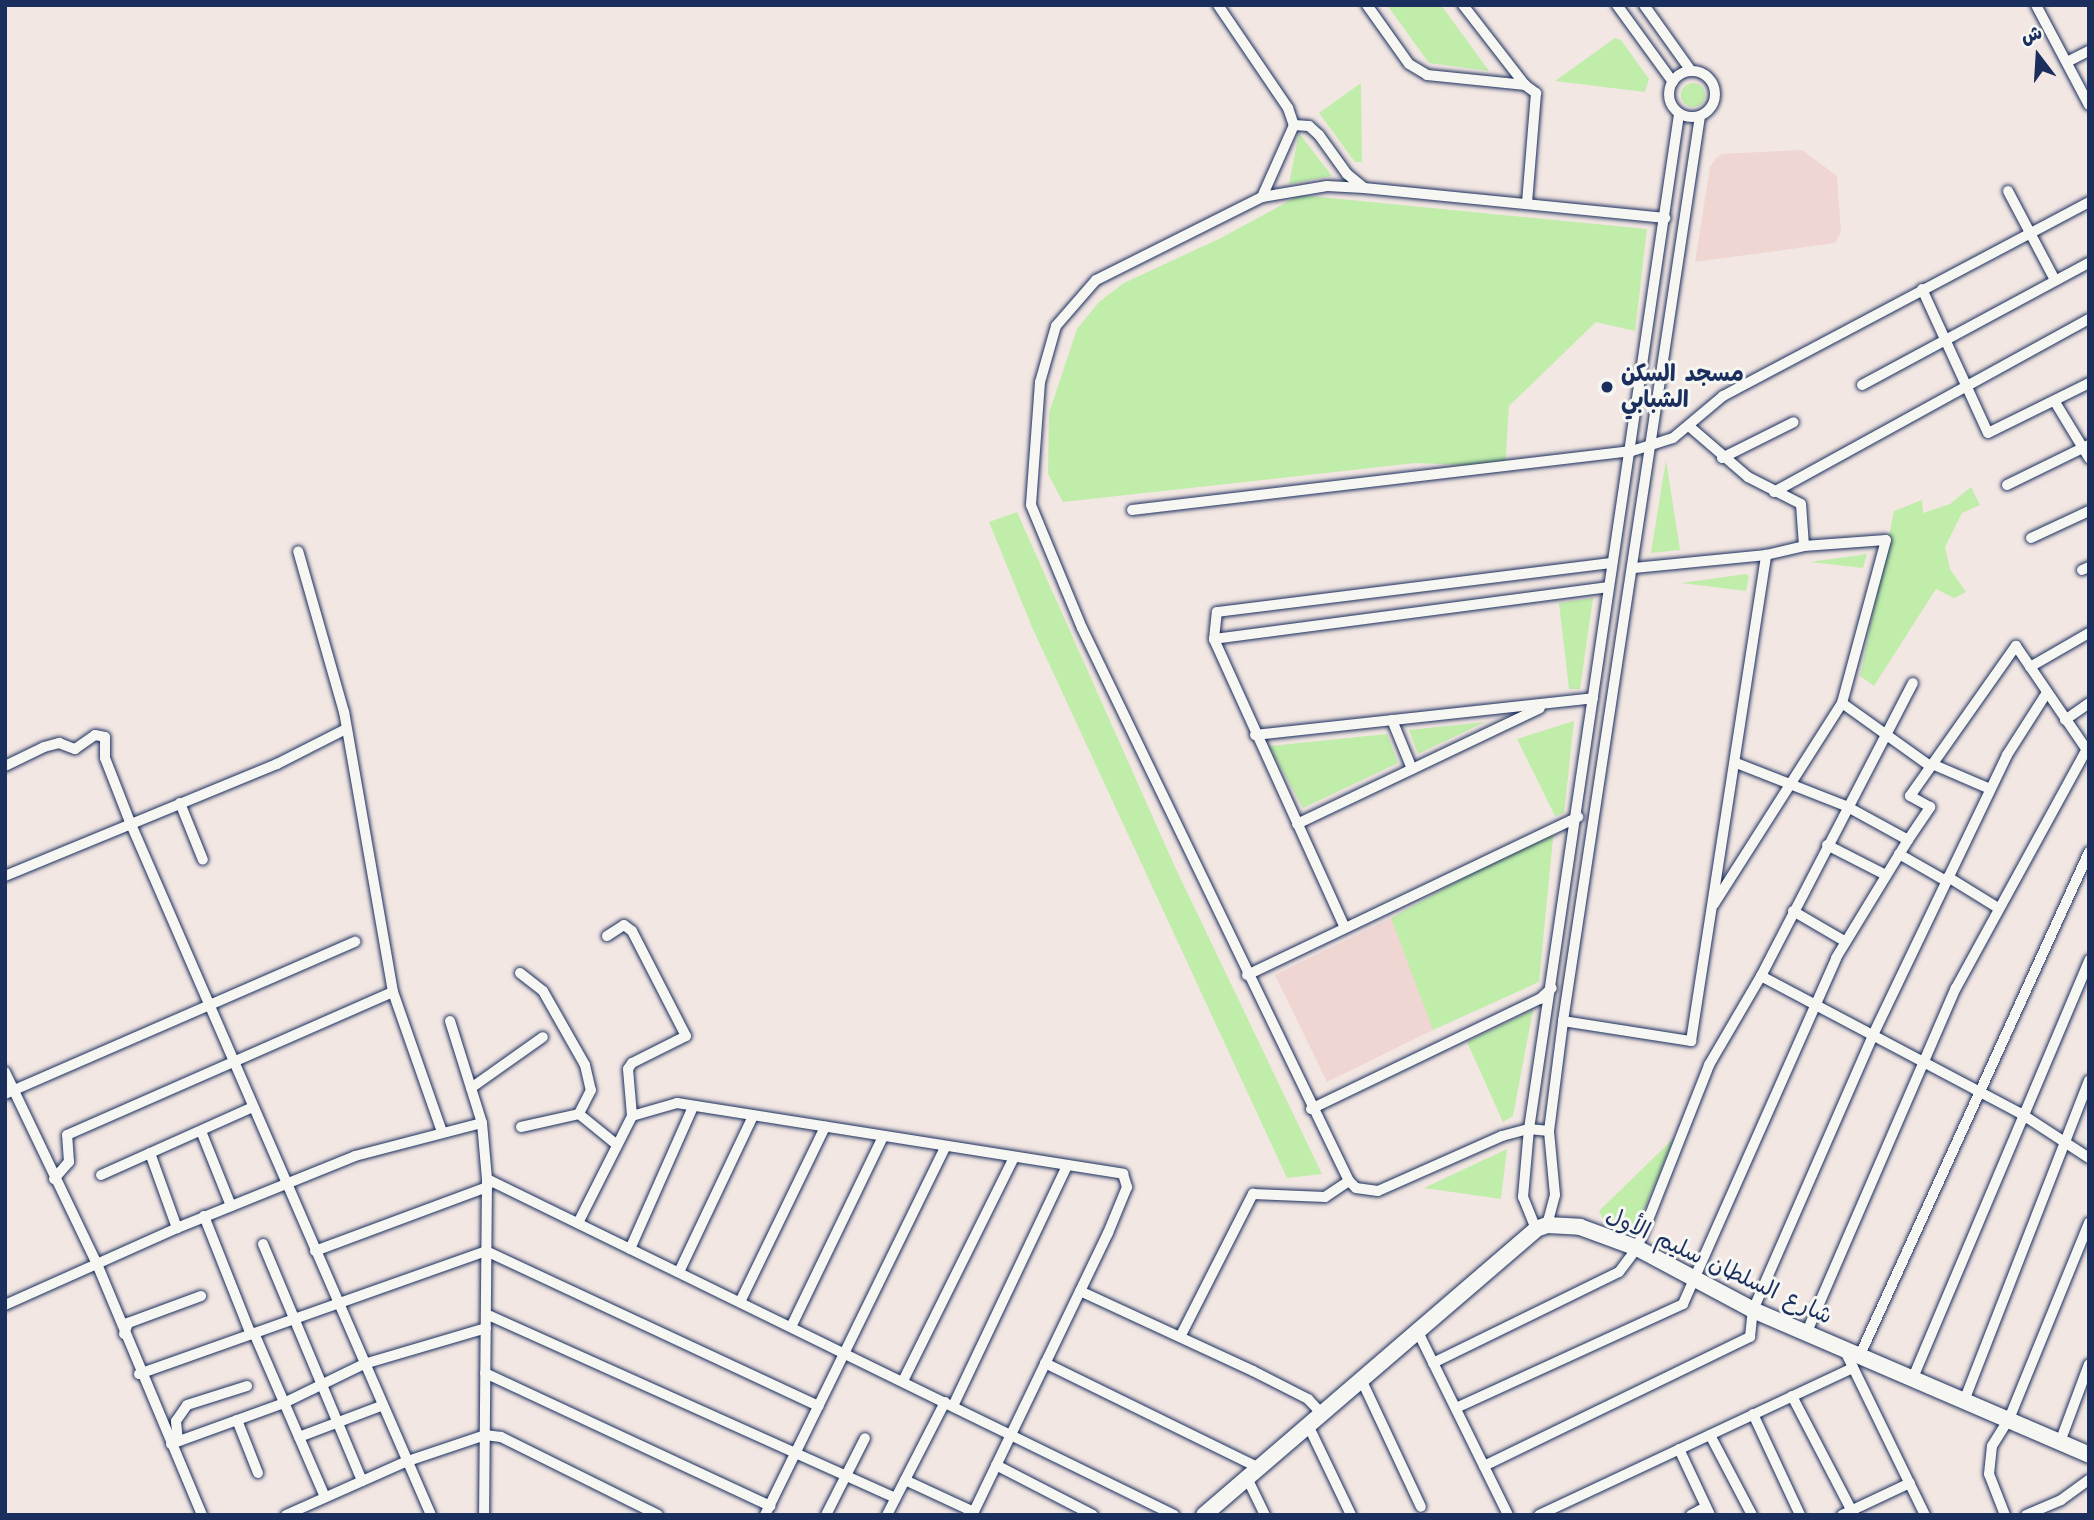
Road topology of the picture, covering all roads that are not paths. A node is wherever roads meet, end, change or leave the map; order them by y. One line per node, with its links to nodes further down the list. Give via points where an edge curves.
1 (1218, 5): 15 (street, via 1288,108)
2 (1367, 5): 11 (street, via 1409,64 1427,75)
3 (1464, 5): 11 (street)
4 (1617, 5): 10 (street)
5 (1644, 5): 9 (street)
6 (2036, 5): 8 (street)
7 (2089, 51): 8 (street)
8 (2067, 62): 12 (street)
9 (1691, 71): 10 (street); 14 (street, via 1705,75 1714,86 1712,107)
10 (1673, 82): 13 (street, via 1669,99)
11 (1525, 85): 19 (street, via 1536,93)
12 (2089, 105)
13 (1679, 114): 14 (street); 21 (street)
14 (1700, 116): 34 (street)
15 (1294, 125): 16 (street, via 1309,126 1319,135 1347,174); 18 (street)
16 (1364, 188): 18 (street, via 1326,186); 19 (street)
17 (2008, 191): 22 (street)
18 (1262, 197): 93 (street, via 1096,280 1056,326 1034,420 1031,505 1082,628)
19 (1527, 202): 21 (street)
20 (2089, 202): 22 (street)
21 (1666, 218): 36 (street)
22 (2032, 233): 24 (street); 25 (street)
23 (2089, 262): 24 (street)
24 (2055, 280): 27 (street)
25 (1922, 289): 27 (street); 33 (street, via 1723,396 1703,408)
26 (2089, 319): 29 (street)
27 (1948, 338): 29 (street); 30 (street)
28 (2089, 383): 31 (street)
29 (1969, 384): 31 (street, via 1988,433); 39 (street)
30 (1862, 385)
31 (2055, 402): 35 (street)
32 (1794, 422): 37 (street)
33 (1689, 427): 34 (street); 37 (street)
34 (1651, 445): 36 (street); 47 (street)
35 (2087, 450): 38 (street)
36 (1632, 451): 40 (street); 46 (street)
37 (1722, 458): 39 (street)
38 (2007, 485)
39 (1774, 492): 43 (street, via 1801,504)
40 (1132, 510)
41 (2089, 511): 42 (street)
42 (2031, 538)
43 (1804, 547): 45 (street); 56 (street, via 1886,540)
44 (298, 551): 61 (street)
45 (1766, 555): 47 (street); 65 (street)
46 (1612, 564): 48 (street); 51 (street, via 1217,612)
47 (1634, 568): 49 (street)
48 (1608, 591): 49 (street); 51 (street); 55 (street)
49 (1630, 600): 100 (street)
50 (2089, 633): 52 (street)
51 (1214, 639): 63 (street)
52 (2030, 667): 54 (street); 66 (street, via 2016,646)
53 (1913, 683): 62 (street)
54 (2046, 694): 60 (street); 70 (street)
55 (1593, 698): 58 (street); 73 (street)
56 (1842, 703): 62 (street); 69 (street)
57 (2089, 703): 60 (street)
58 (1549, 704): 59 (street); 68 (street)
59 (1392, 720): 63 (street); 68 (street)
60 (2065, 720): 64 (street)
61 (346, 729): 71 (street); 96 (street)
62 (1885, 731): 66 (street); 72 (street)
63 (1255, 735): 75 (street)
64 (2087, 752): 84 (street)
65 (1736, 762): 69 (street); 85 (street)
66 (1931, 765): 70 (street); 76 (street, via 1910,796 1930,807)
67 (5, 766): 74 (street, via 44,747 59,743 75,750 95,735 104,735 105,758)
68 (1412, 769): 75 (street)
69 (1790, 784): 72 (street); 85 (street)
70 (1990, 789): 83 (street)
71 (180, 803): 74 (street); 80 (street)
72 (1846, 806): 76 (street); 77 (street)
73 (1578, 817): 87 (street); 95 (street)
74 (131, 822): 82 (street, via 87,845); 97 (street)
75 (1297, 824): 87 (street)
76 (1908, 840): 79 (street)
77 (1827, 845): 81 (street); 86 (street)
78 (2089, 852): 109 (street)
79 (1899, 853): 81 (street); 83 (street)
80 (203, 860)
81 (1886, 875): 90 (street)
82 (5, 876)
83 (1947, 879): 84 (street); 102 (street)
84 (1998, 908): 104 (street)
85 (1711, 909): 100 (street, via 1690,1041)
86 (1793, 911): 90 (street); 94 (street)
87 (1345, 928): 93 (street)
88 (607, 936): 115 (street, via 624,925 632,931 686,1036 632,1063 628,1069)
89 (355, 942): 97 (street)
90 (1846, 942): 98 (street)
91 (2089, 960): 114 (street)
92 (520, 973): 113 (street, via 543,991 585,1065 591,1090)
93 (1247, 975): 112 (street)
94 (1761, 976): 98 (street); 144 (street, via 1709,1065)
95 (1552, 988): 112 (street, via 1540,999); 120 (street)
96 (393, 992): 103 (street); 123 (street)
97 (209, 1003): 103 (street); 108 (street)
98 (1814, 1004): 102 (street); 150 (street)
99 (450, 1021): 107 (street)
100 (1563, 1021): 122 (street)
101 (543, 1037): 107 (street)
102 (1872, 1037): 104 (street); 156 (street)
103 (235, 1062): 110 (street); 133 (street, via 67,1135 69,1162)
104 (1921, 1062): 109 (street); 164 (street)
105 (5, 1072): 108 (street)
106 (2089, 1080): 126 (street)
107 (471, 1088): 117 (street)
108 (9, 1092): 133 (street)
109 (1977, 1092): 114 (street); 167 (street)
110 (253, 1107): 121 (street); 135 (street)
111 (693, 1107): 115 (street, via 677,1103); 116 (street); 145 (street)
112 (1311, 1109): 134 (street)
113 (579, 1114): 118 (street); 125 (street)
114 (2020, 1114): 126 (street); 175 (street)
115 (632, 1116): 125 (street)
116 (752, 1118): 119 (street); 149 (street)
117 (482, 1123): 123 (street); 136 (street)
118 (521, 1127)
119 (825, 1127): 124 (street); 153 (street)
120 (1529, 1129): 122 (street); 134 (street, via 1502,1136 1390,1187 1356,1188); 141 (street, via 1523,1197)
121 (201, 1131): 128 (street); 137 (street)
122 (1549, 1131): 141 (street, via 1555,1195)
123 (442, 1132): 135 (street, via 355,1156)
124 (883, 1137): 127 (street); 159 (street)
125 (617, 1145): 139 (street)
126 (2063, 1145): 129 (street); 180 (street)
127 (946, 1146): 130 (street); 166 (street)
128 (150, 1153): 132 (street); 142 (street)
129 (2089, 1158)
130 (1013, 1159): 131 (street); 176 (street)
131 (1067, 1166): 151 (street, via 1116,1171 1127,1180); 182 (street)
132 (101, 1175)
133 (54, 1179): 148 (street)
134 (1349, 1181): 165 (street, via 1325,1197 1253,1194)
135 (288, 1182): 137 (street); 146 (street)
136 (487, 1183): 139 (street); 146 (street); 147 (street)
137 (231, 1206): 138 (street)
138 (204, 1216): 142 (street); 162 (street)
139 (578, 1223): 145 (street)
140 (2089, 1223): 188 (street)
141 (1542, 1227): 144 (street, شارع السلطان سليم الأول, via 1580,1227); 161 (street)
142 (177, 1228): 148 (street)
143 (263, 1244): 158 (street)
144 (1637, 1248): 150 (street, شارع السلطان سليم الأول); 169 (street, via 1619,1272)
145 (630, 1249): 149 (street)
146 (315, 1251): 154 (street)
147 (486, 1251): 154 (street); 157 (street); 184 (street)
148 (97, 1264): 155 (street); 163 (street)
149 (679, 1272): 153 (street)
150 (1696, 1280): 156 (street, شارع السلطان سليم الأول); 185 (street, via 1683,1304)
151 (1080, 1291): 165 (street); 168 (street)
152 (201, 1296): 163 (street, via 128,1323)
153 (740, 1302): 159 (street)
154 (338, 1304): 158 (street); 170 (street)
155 (5, 1305)
156 (1753, 1310): 164 (street, شارع السلطان سليم الأول); 204 (street, via 1749,1337)
157 (486, 1314): 160 (street); 200 (street)
158 (294, 1320): 162 (street); 177 (street)
159 (791, 1327): 166 (street)
160 (486, 1328): 170 (street); 172 (street)
161 (1417, 1330): 169 (street); 174 (street)
162 (254, 1333): 173 (street); 181 (street)
163 (124, 1334): 173 (street)
164 (1806, 1334): 167 (street, شارع السلطان سليم الأول)
165 (1180, 1337): 186 (street, via 1308,1399)
166 (845, 1353): 176 (street); 184 (street)
167 (1852, 1358): 175 (street, شارع السلطان سليم الأول); 179 (street); 211 (street)
168 (1045, 1363): 192 (street); 205 (street)
169 (1433, 1363): 185 (street)
170 (364, 1364): 177 (street); 183 (street)
171 (2089, 1364): 197 (street)
172 (485, 1373): 194 (street); 215 (street)
173 (139, 1374): 198 (street)
174 (1361, 1378): 186 (street); 214 (street)
175 (1912, 1380): 180 (street, شارع السلطان سليم الأول)
176 (903, 1381): 182 (street)
177 (322, 1383): 181 (street); 190 (street)
178 (247, 1386): 198 (street, via 187,1405 176,1421)
179 (1792, 1396): 187 (street); 220 (street)
180 (1964, 1401): 188 (street, شارع السلطان سليم الأول)
181 (284, 1403): 189 (street); 195 (street)
182 (949, 1404): 192 (street); 208 (street)
183 (382, 1406): 190 (street); 202 (street)
184 (819, 1406): 200 (street)
185 (1455, 1408): 204 (street)
186 (1321, 1412): 191 (street)
187 (1753, 1414): 193 (street); 237 (street)
188 (2009, 1419): 197 (street, شارع السلطان سليم الأول); 239 (street, via 1992,1446 1990,1464)
189 (237, 1420): 198 (street); 206 (street)
190 (338, 1423): 195 (street); 210 (street)
191 (1307, 1423): 205 (street); 232 (street)
192 (1012, 1433): 203 (street); 229 (street)
193 (1710, 1434): 199 (street); 236 (street)
194 (485, 1435): 202 (street); 216 (street, via 501,1437); 218 (street)
195 (299, 1437): 212 (street)
196 (864, 1438): 207 (street)
197 (2060, 1441): 201 (street, شارع السلطان سليم الأول)
198 (175, 1443): 221 (street)
199 (1679, 1449): 217 (street); 234 (street)
200 (796, 1453): 207 (street); 215 (street)
201 (2089, 1455)
202 (405, 1462): 210 (street); 223 (street, via 415,1472)
203 (996, 1465): 219 (street); 228 (street)
204 (1484, 1466): 233 (street)
205 (1253, 1473): 230 (street); 231 (street)
206 (258, 1474)
207 (846, 1474): 213 (street); 226 (street)
208 (905, 1479): 213 (street); 219 (street)
209 (2089, 1480): 240 (street, via 2062,1500)
210 (362, 1481): 212 (street)
211 (1910, 1483): 220 (street); 238 (street)
212 (325, 1497): 222 (street)
213 (896, 1498): 227 (street)
214 (1421, 1507)
215 (767, 1510)
216 (643, 1511): 225 (street)
217 (1708, 1511): 235 (street)
218 (484, 1512): 224 (street)
219 (973, 1513)
220 (1849, 1513)
221 (202, 1515)
222 (286, 1515)
223 (431, 1515)
224 (497, 1515)
225 (658, 1515)
226 (827, 1515)
227 (887, 1515)
228 (1093, 1515)
229 (1174, 1515)
230 (1204, 1515)
231 (1265, 1515)
232 (1351, 1515)
233 (1508, 1515)
234 (1539, 1515)
235 (1691, 1515)
236 (1752, 1515)
237 (1800, 1515)
238 (1925, 1515)
239 (2006, 1515)
240 (2026, 1515)

